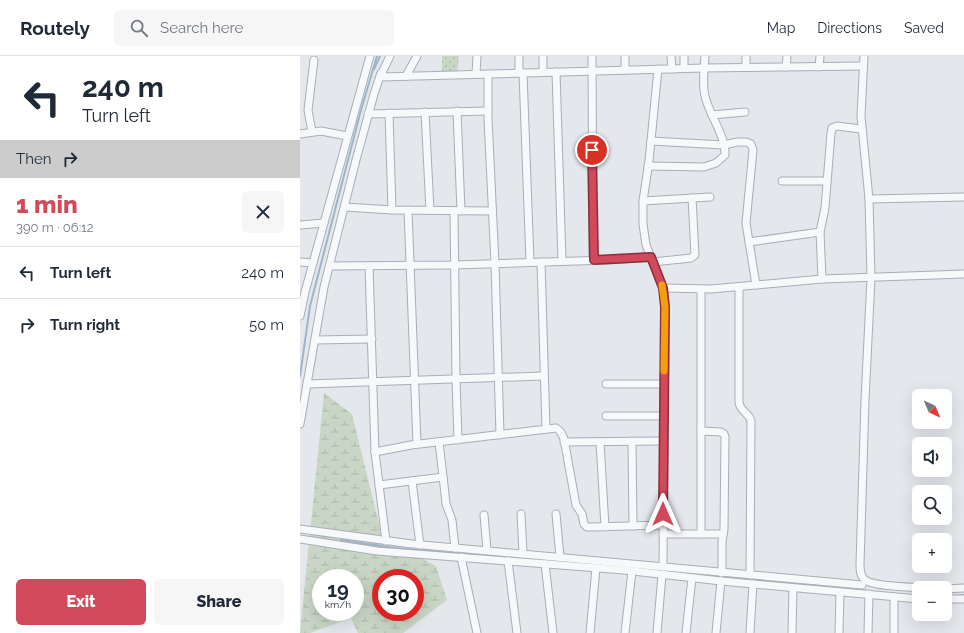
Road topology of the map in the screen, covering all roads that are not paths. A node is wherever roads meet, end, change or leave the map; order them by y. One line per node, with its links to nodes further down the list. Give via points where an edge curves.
1 (370, 56): 44 (street)
2 (388, 56): 33 (street)
3 (417, 56): 32 (street)
4 (477, 56): 30 (street)
5 (519, 56): 29 (street)
6 (543, 56): 27 (street)
7 (592, 56): 26 (street)
8 (625, 56): 25 (street)
9 (671, 56): 24 (street)
10 (684, 56): 21 (street)
11 (705, 56): 22 (street)
12 (746, 56): 18 (street)
13 (787, 56): 19 (street)
14 (820, 56): 20 (street)
15 (864, 56): 17 (street)
16 (314, 60): 42 (street, via 308,110)
17 (863, 66): 20 (street); 41 (street)
18 (746, 67): 19 (street); 22 (street)
19 (786, 67): 20 (street)
20 (820, 67)
21 (684, 68): 22 (street); 24 (street)
22 (704, 68): 40 (street, via 705,97)
23 (658, 69): 24 (street); 25 (street); 45 (street)
24 (672, 69)
25 (625, 70): 26 (street)
26 (592, 71): 28 (street); 66 (street)
27 (543, 72): 28 (street); 29 (street)
28 (556, 72): 67 (street)
29 (521, 73): 31 (street); 69 (street)
30 (476, 74): 31 (street); 32 (street)
31 (488, 74): 35 (street)
32 (406, 76): 33 (street)
33 (380, 77): 39 (street)
34 (457, 111): 35 (street); 36 (street); 59 (street)
35 (488, 111): 60 (street)
36 (425, 112): 38 (street); 58 (street)
37 (745, 112): 40 (street)
38 (389, 113): 39 (street); 56 (street)
39 (368, 114): 55 (street)
40 (712, 115): 46 (street)
41 (862, 129): 49 (street, via 837,126 832,128); 53 (street)
42 (312, 132): 43 (street); 44 (street)
43 (300, 134)
44 (347, 136): 61 (street)
45 (651, 141): 46 (street); 47 (street)
46 (724, 145): 47 (street, via 724,157 709,166); 64 (street, via 746,142 751,144 753,150 746,223)
47 (648, 166): 54 (street)
48 (782, 180): 49 (street)
49 (827, 180): 63 (street)
50 (964, 196): 53 (street)
51 (710, 197): 52 (street)
52 (692, 198): 54 (street); 65 (street, via 695,255 691,258)
53 (869, 199): 78 (street)
54 (643, 202): 65 (street, via 646,245)
55 (345, 207): 56 (street); 75 (street)
56 (392, 210): 57 (street)
57 (408, 210): 58 (street); 73 (street)
58 (430, 210): 59 (street)
59 (457, 211): 60 (street); 74 (street)
60 (492, 211): 72 (street)
61 (324, 223): 62 (street); 71 (street)
62 (300, 225)
63 (820, 232): 64 (street); 79 (street)
64 (749, 242): 80 (street)
65 (652, 259): 66 (street); 82 (street)
66 (594, 260): 67 (street)
67 (562, 261): 70 (street)
68 (300, 262): 71 (street)
69 (530, 262): 70 (street); 72 (street)
70 (541, 262): 88 (street)
71 (313, 263): 84 (street)
72 (495, 263): 74 (street); 89 (street)
73 (410, 265): 74 (street); 76 (street); 91 (street)
74 (454, 265): 90 (street)
75 (330, 266): 76 (street); 87 (street)
76 (369, 266): 86 (street)
77 (964, 274): 78 (street)
78 (871, 278): 79 (street); 141 (street, via 860,564)
79 (822, 279): 80 (street)
80 (756, 285): 81 (street)
81 (739, 286): 83 (street); 137 (street, via 738,402 739,408 747,413 751,421)
82 (663, 288): 83 (street); 95 (street)
83 (701, 289): 100 (street)
84 (301, 304): 85 (street)
85 (300, 316)
86 (372, 339): 87 (street); 92 (street)
87 (315, 340): 93 (street)
88 (543, 376): 89 (street); 99 (street)
89 (499, 377): 90 (street); 101 (street)
90 (456, 379): 91 (street); 102 (street)
91 (415, 380): 92 (street); 108 (street)
92 (373, 381): 93 (street); 109 (street)
93 (307, 384): 98 (street)
94 (606, 384): 95 (street)
95 (664, 384): 97 (street)
96 (606, 416): 97 (street)
97 (664, 416): 104 (street)
98 (300, 424)
99 (546, 429): 101 (street); 106 (street, via 559,430)
100 (701, 431): 121 (street); 122 (street, via 721,432 725,437)
101 (500, 435): 102 (street)
102 (458, 440): 105 (street)
103 (632, 441): 104 (street); 107 (street); 118 (street)
104 (663, 441): 116 (street)
105 (439, 442): 108 (street); 110 (street)
106 (564, 442): 107 (street); 117 (street, via 576,505 582,514 584,524 587,527)
107 (600, 442): 117 (street)
108 (417, 444): 109 (street)
109 (375, 452): 112 (street)
110 (443, 478): 111 (street); 126 (street)
111 (412, 481): 112 (street); 125 (street)
112 (379, 485): 124 (street)
113 (521, 514): 128 (street)
114 (556, 514): 129 (street)
115 (484, 516): 127 (street)
116 (663, 525): 118 (street); 120 (street)
117 (605, 526): 118 (street)
118 (633, 526)
119 (300, 529): 124 (street)
120 (663, 534): 121 (street); 135 (street)
121 (701, 534): 122 (street)
122 (723, 534): 136 (street)
123 (300, 538): 130 (street, via 377,551)
124 (386, 541): 125 (street)
125 (420, 545): 126 (street)
126 (455, 548): 127 (street)
127 (487, 550): 128 (street)
128 (523, 554): 129 (street)
129 (560, 556): 135 (street)
130 (461, 557): 131 (street); 152 (street)
131 (508, 561): 132 (street); 153 (street)
132 (545, 564): 133 (street); 154 (street)
133 (596, 568): 134 (street); 155 (street)
134 (632, 571): 135 (street); 156 (street)
135 (662, 571): 136 (street); 138 (street); 157 (street)
136 (722, 573): 137 (street)
137 (750, 575): 141 (street)
138 (692, 578): 139 (street); 158 (street)
139 (721, 581): 140 (street); 159 (street)
140 (753, 584): 143 (street); 160 (street)
141 (862, 587): 142 (street, via 870,583); 146 (street); 147 (street)
142 (912, 587)
143 (793, 588): 146 (street); 161 (street)
144 (964, 588): 145 (street)
145 (952, 589)
146 (840, 592): 162 (street)
147 (869, 594): 148 (street); 163 (street)
148 (894, 597): 149 (street); 164 (street)
149 (912, 598)
150 (952, 599): 151 (street)
151 (964, 599)
152 (477, 633)
153 (517, 633)
154 (553, 633)
155 (590, 633)
156 (625, 633)
157 (657, 633)
158 (686, 633)
159 (716, 633)
160 (750, 633)
161 (792, 633)
162 (840, 633)
163 (868, 633)
164 (894, 633)

